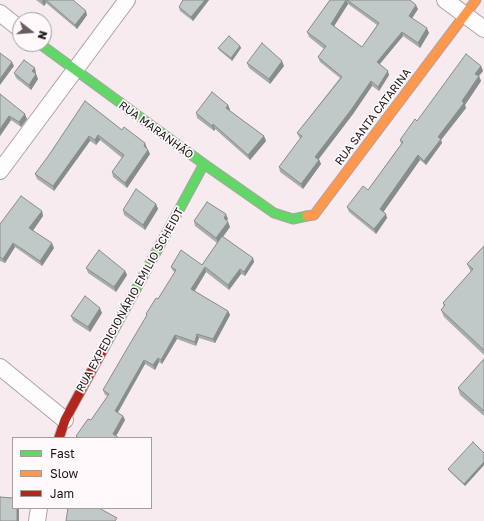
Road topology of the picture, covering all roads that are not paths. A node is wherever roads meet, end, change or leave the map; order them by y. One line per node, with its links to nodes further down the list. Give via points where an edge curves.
1 (128, 0): 9 (street)
2 (445, 0): 5 (street)
3 (476, 0): 5 (street, RUA SANTA CATARINA)
4 (0, 14): 6 (street)
5 (465, 15): 7 (street); 12 (street, RUA SANTA CATARINA, via 314,215 293,219)
6 (12, 23)
7 (484, 29)
8 (51, 52): 9 (street, RUA MARANHÃO)
9 (75, 70): 10 (street, RUA MARANHÃO); 11 (street)
10 (204, 164): 12 (street, RUA MARANHÃO); 14 (street, RUA EXPEDICIONÁRIO EMILIO SCHEIDT)
11 (0, 171)
12 (274, 213)
13 (0, 367): 14 (street)
14 (65, 420): 15 (street, RUA EXPEDICIONÁRIO EMILIO SCHEIDT)
15 (59, 437)
16 (39, 509): 17 (street)
17 (37, 521)

